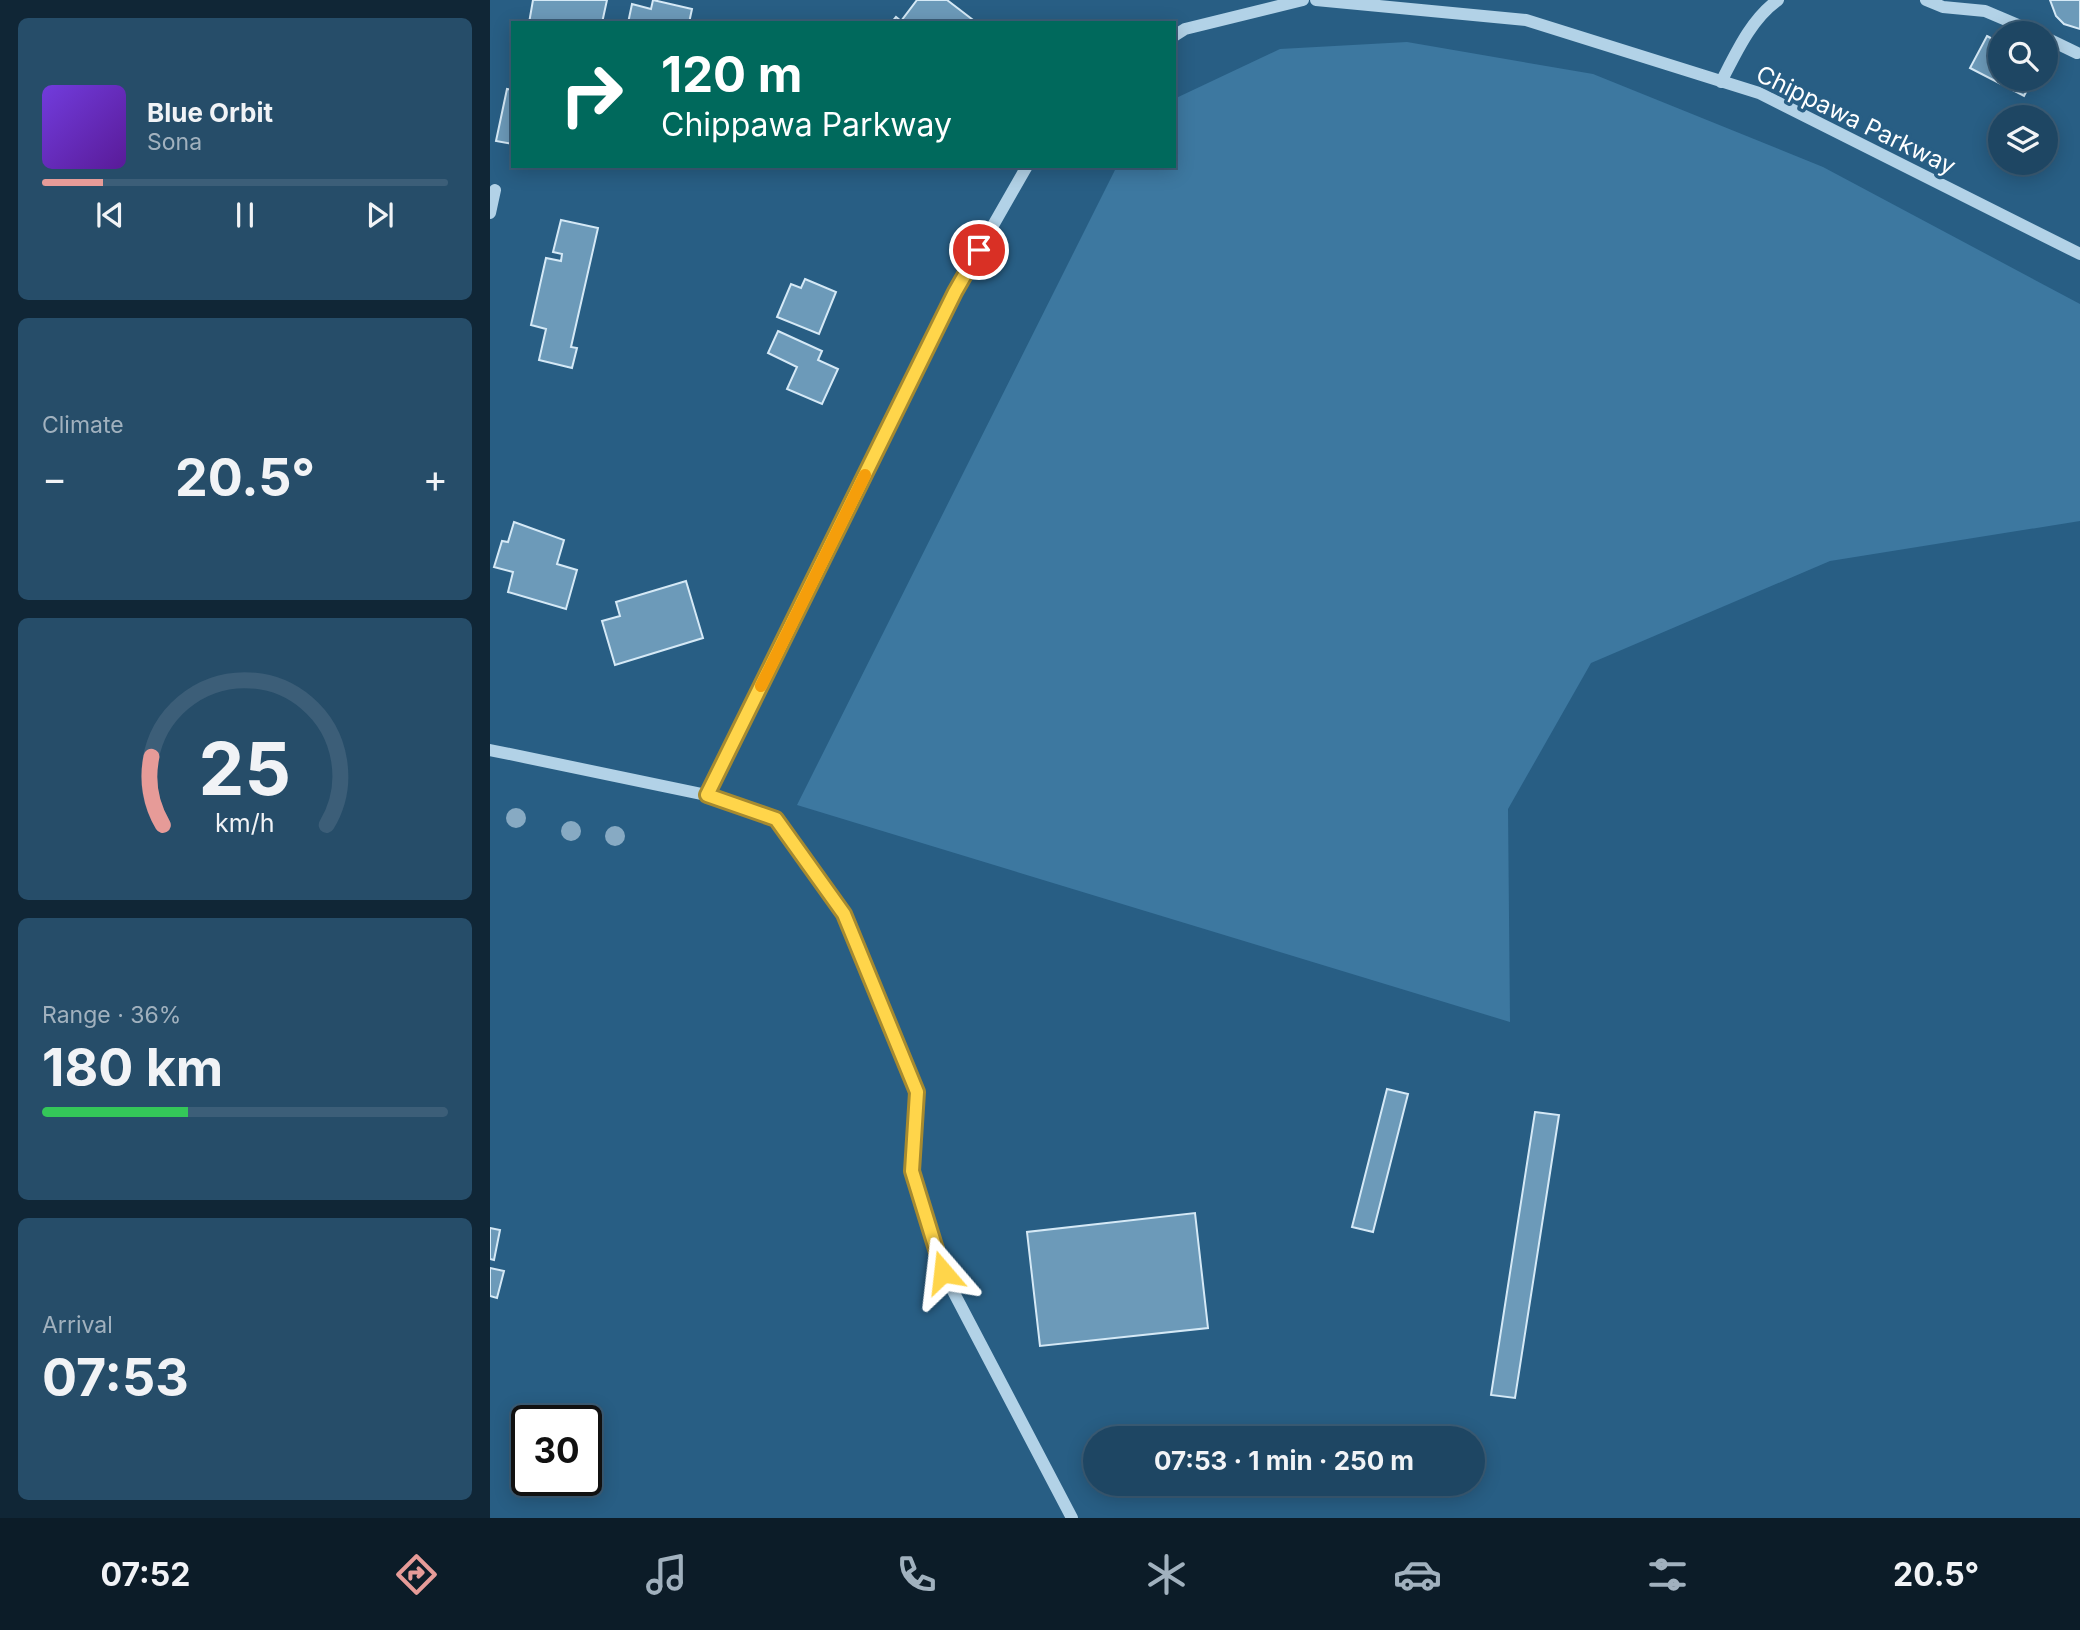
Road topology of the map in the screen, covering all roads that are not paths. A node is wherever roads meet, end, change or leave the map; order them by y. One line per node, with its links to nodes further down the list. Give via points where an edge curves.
1 (1303, 0): 6 (street)
2 (1315, 0): 9 (street, Chippawa Parkway, via 1526,20)
3 (1778, 0): 9 (street, via 1751,28)
4 (1926, 0): 5 (street, via 1943,7 1985,11)
5 (2009, 21)
6 (1176, 35)
7 (2058, 43): 8 (street)
8 (2077, 52)
9 (1721, 82): 13 (street, Chippawa Parkway, via 1759,93)
10 (1026, 168): 15 (street, via 955,292)
11 (495, 190): 12 (street)
12 (490, 213)
13 (2080, 254)
14 (490, 750): 15 (street)
15 (707, 795): 16 (street, via 776,819 844,914 917,1092 912,1171 943,1272)
16 (1072, 1518)

